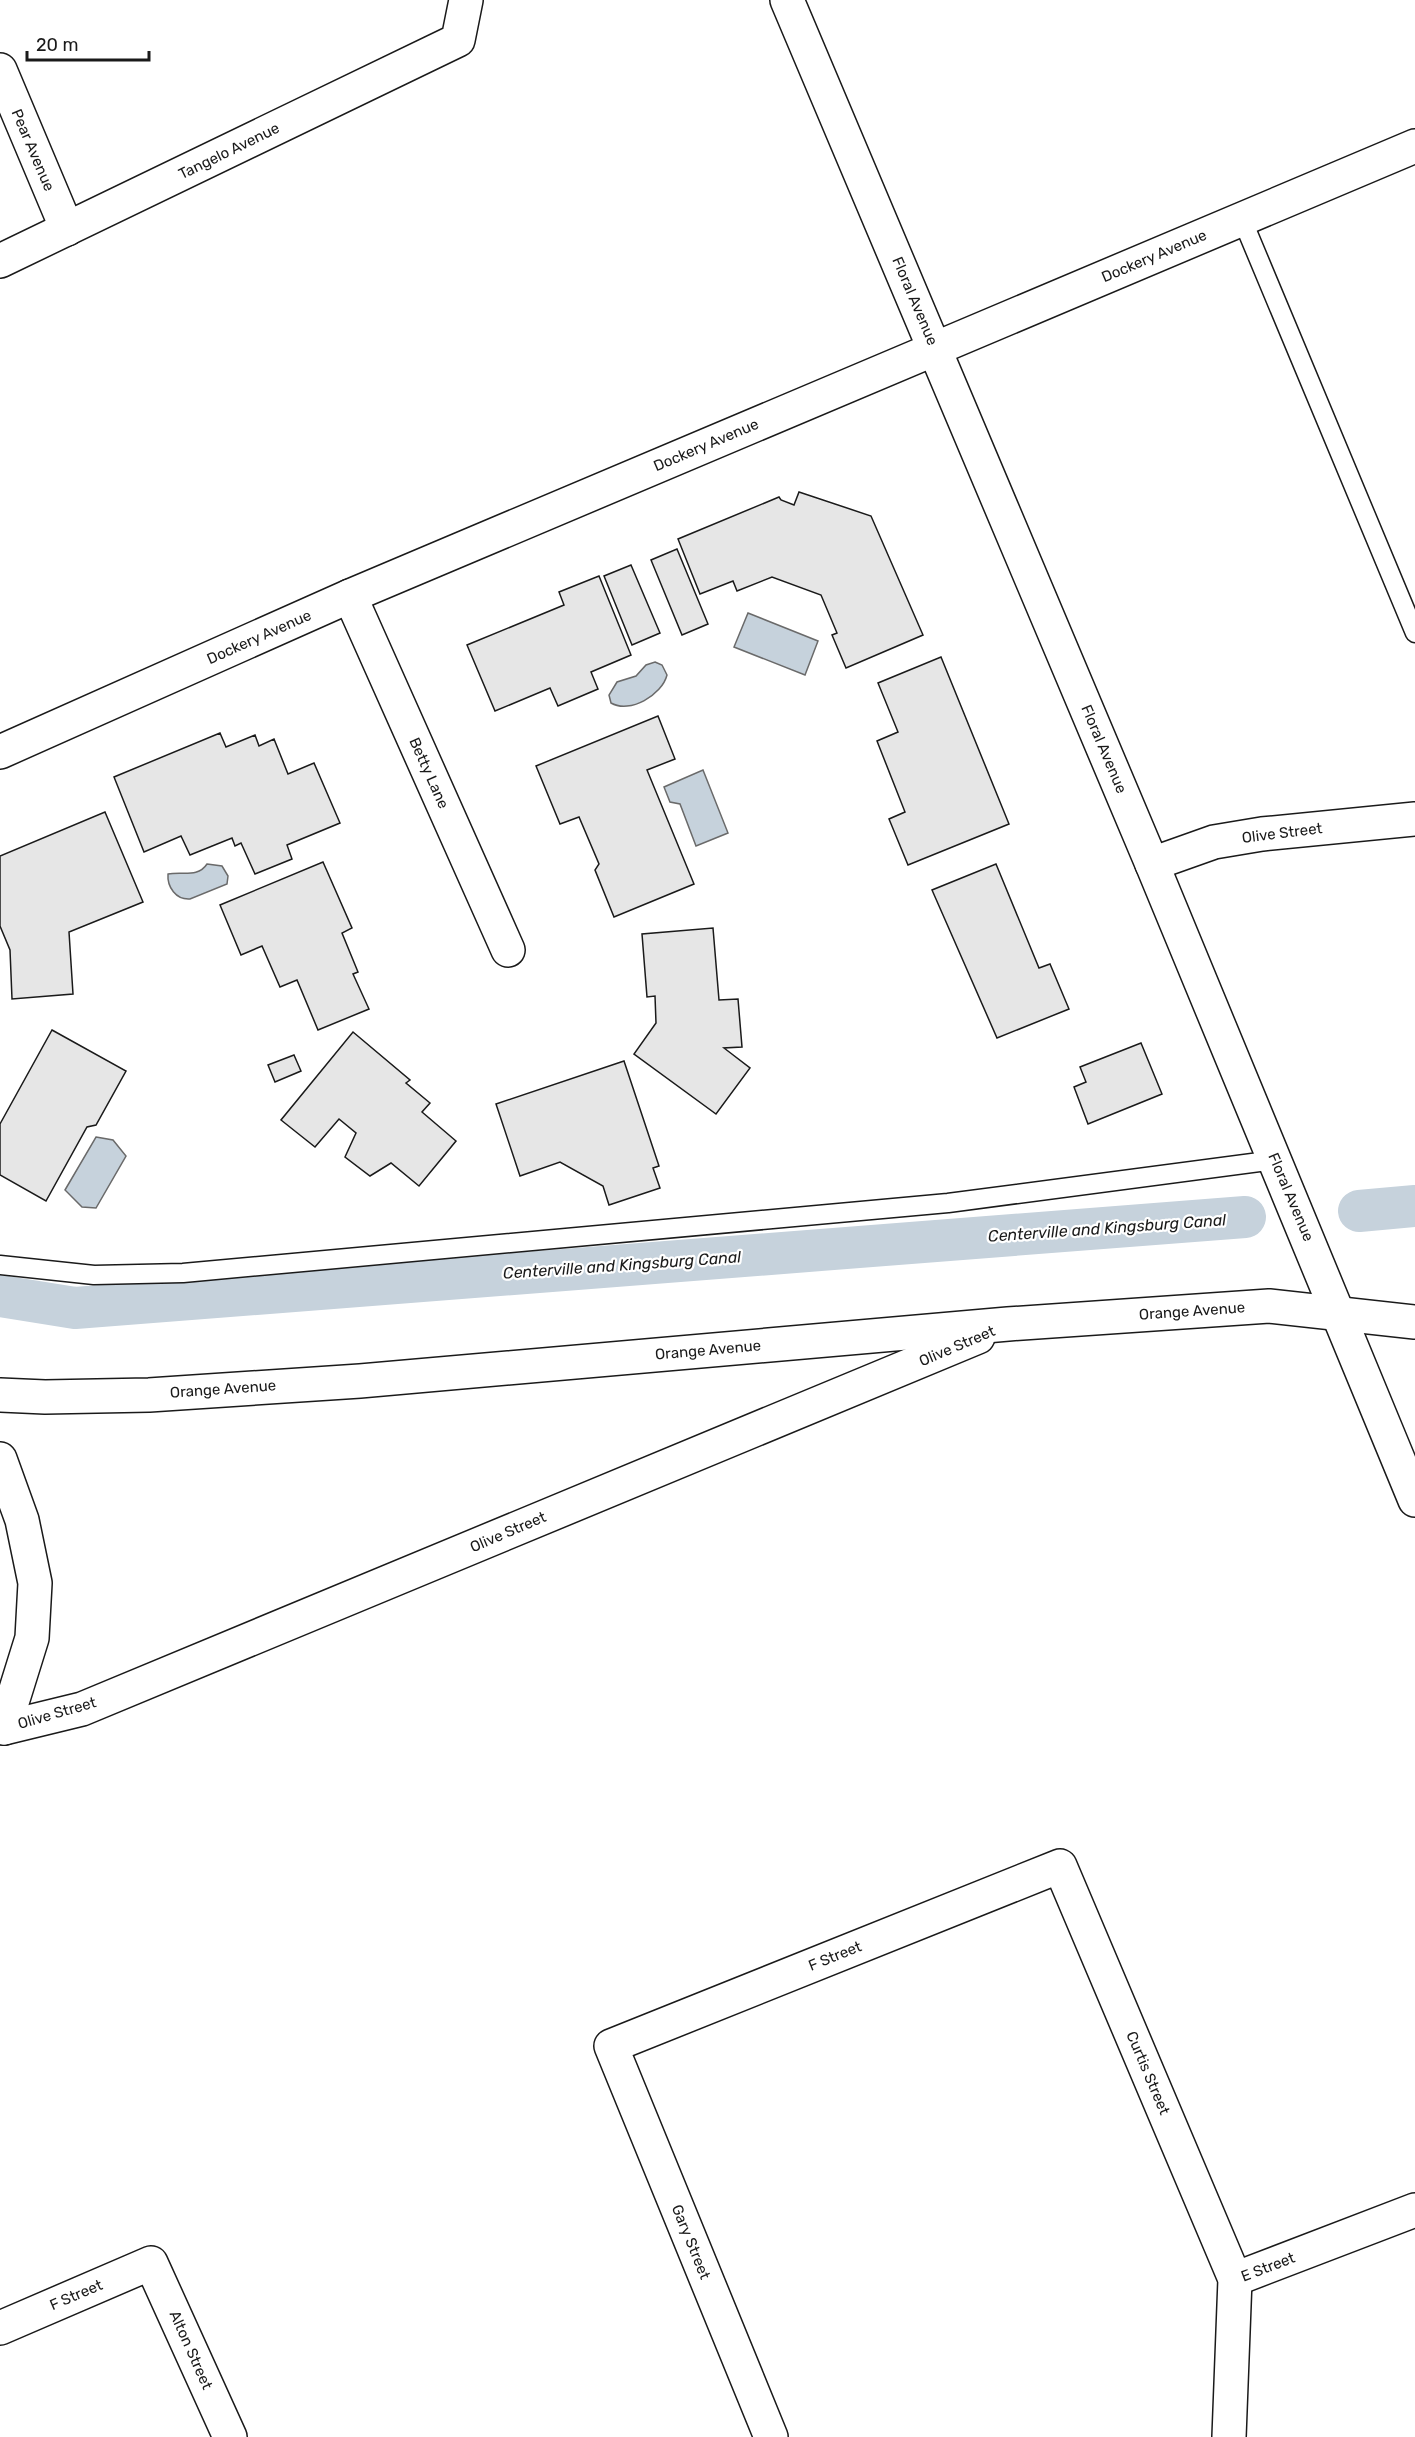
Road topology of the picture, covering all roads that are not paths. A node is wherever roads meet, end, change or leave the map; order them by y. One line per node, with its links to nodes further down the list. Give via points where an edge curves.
1 (466, 0): 6 (street, Tangelo Avenue, via 459,40)
2 (787, 0): 8 (street, Floral Avenue)
3 (0, 70): 6 (street, Pear Avenue)
4 (1415, 146): 5 (street, Dockery Avenue)
5 (1242, 219): 8 (street, Dockery Avenue); 10 (lane)
6 (67, 229): 7 (street, Tangelo Avenue)
7 (0, 261)
8 (935, 348): 9 (street, Dockery Avenue); 13 (street, Floral Avenue)
9 (350, 596): 11 (street, Dockery Avenue); 14 (street, Betty Lane)
10 (1415, 633)
11 (0, 752)
12 (1415, 819): 13 (street, Olive Street, via 1214,842)
13 (1152, 864): 15 (street, Floral Avenue)
14 (508, 950)
15 (1275, 1160): 16 (lane, via 948,1203 183,1273 94,1275); 17 (street, Floral Avenue)
16 (0, 1265)
17 (1339, 1314): 18 (street, Orange Avenue); 19 (street, Orange Avenue, via 1269,1306); 22 (street, Floral Avenue)
18 (1415, 1322)
19 (1008, 1324): 20 (street, Orange Avenue, via 360,1381 149,1395); 21 (street, Olive Street, via 81,1709 4,1728 32,1638 35,1583 22,1520)
20 (0, 1395)
21 (0, 1459)
22 (1415, 1500)
23 (1060, 1866): 24 (street, F Street); 27 (street, Curtis Street)
24 (611, 2046): 30 (street, Gary Street)
25 (1415, 2210): 27 (street, E Street)
26 (151, 2263): 28 (street, F Street); 29 (street, Alton Street)
27 (1235, 2279): 31 (street, E Street)
28 (0, 2328)
29 (230, 2437)
30 (771, 2437)
31 (1229, 2437)

